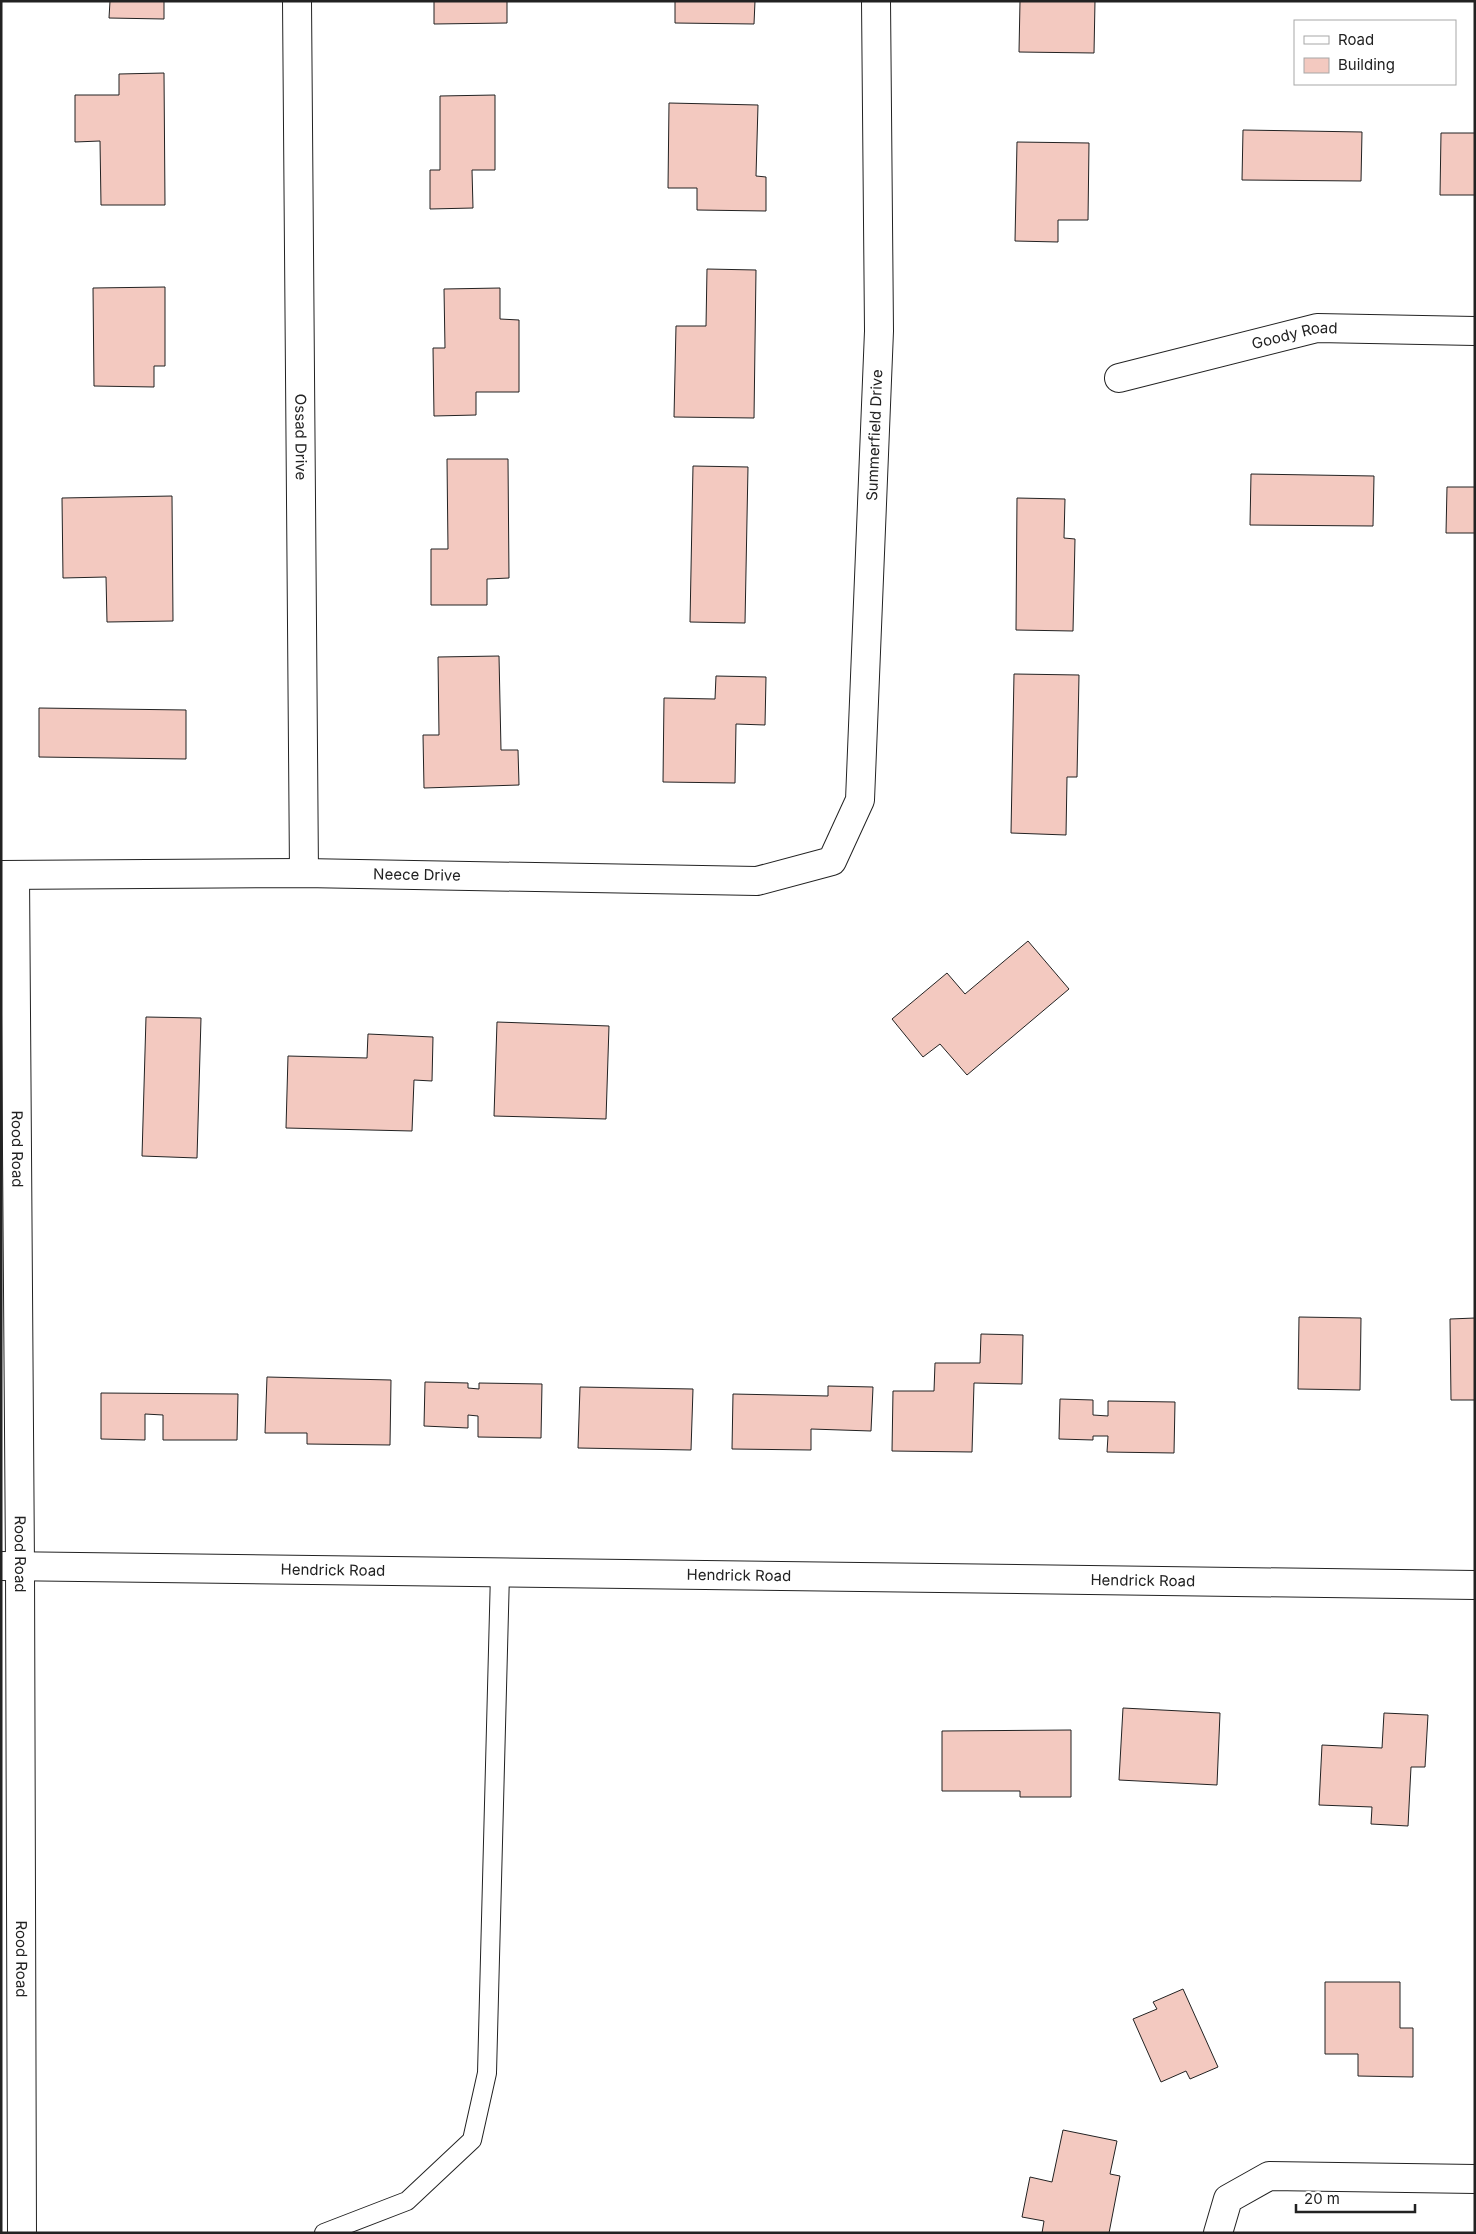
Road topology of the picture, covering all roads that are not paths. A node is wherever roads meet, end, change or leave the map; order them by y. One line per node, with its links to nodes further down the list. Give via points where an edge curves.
1 (297, 1): 6 (street, Ossad Drive)
2 (876, 1): 5 (street, Summerfield Drive, via 879,331 860,800)
3 (1475, 331): 4 (street, Goody Road, via 1317,328)
4 (1119, 378)
5 (832, 861): 6 (street, Neece Drive, via 757,881)
6 (304, 873): 7 (street, Neece Drive)
7 (8, 875): 8 (street, Rood Road)
8 (11, 1567): 9 (street, Hendrick Road); 12 (street, Rood Road)
9 (500, 1573): 10 (street, Hendrick Road); 13 (lane, via 487,2073 472,2140 406,2201)
10 (1475, 1585)
11 (1475, 2179): 14 (street, via 1269,2176 1228,2199)
12 (15, 2220)
13 (324, 2233)
14 (1218, 2233)

